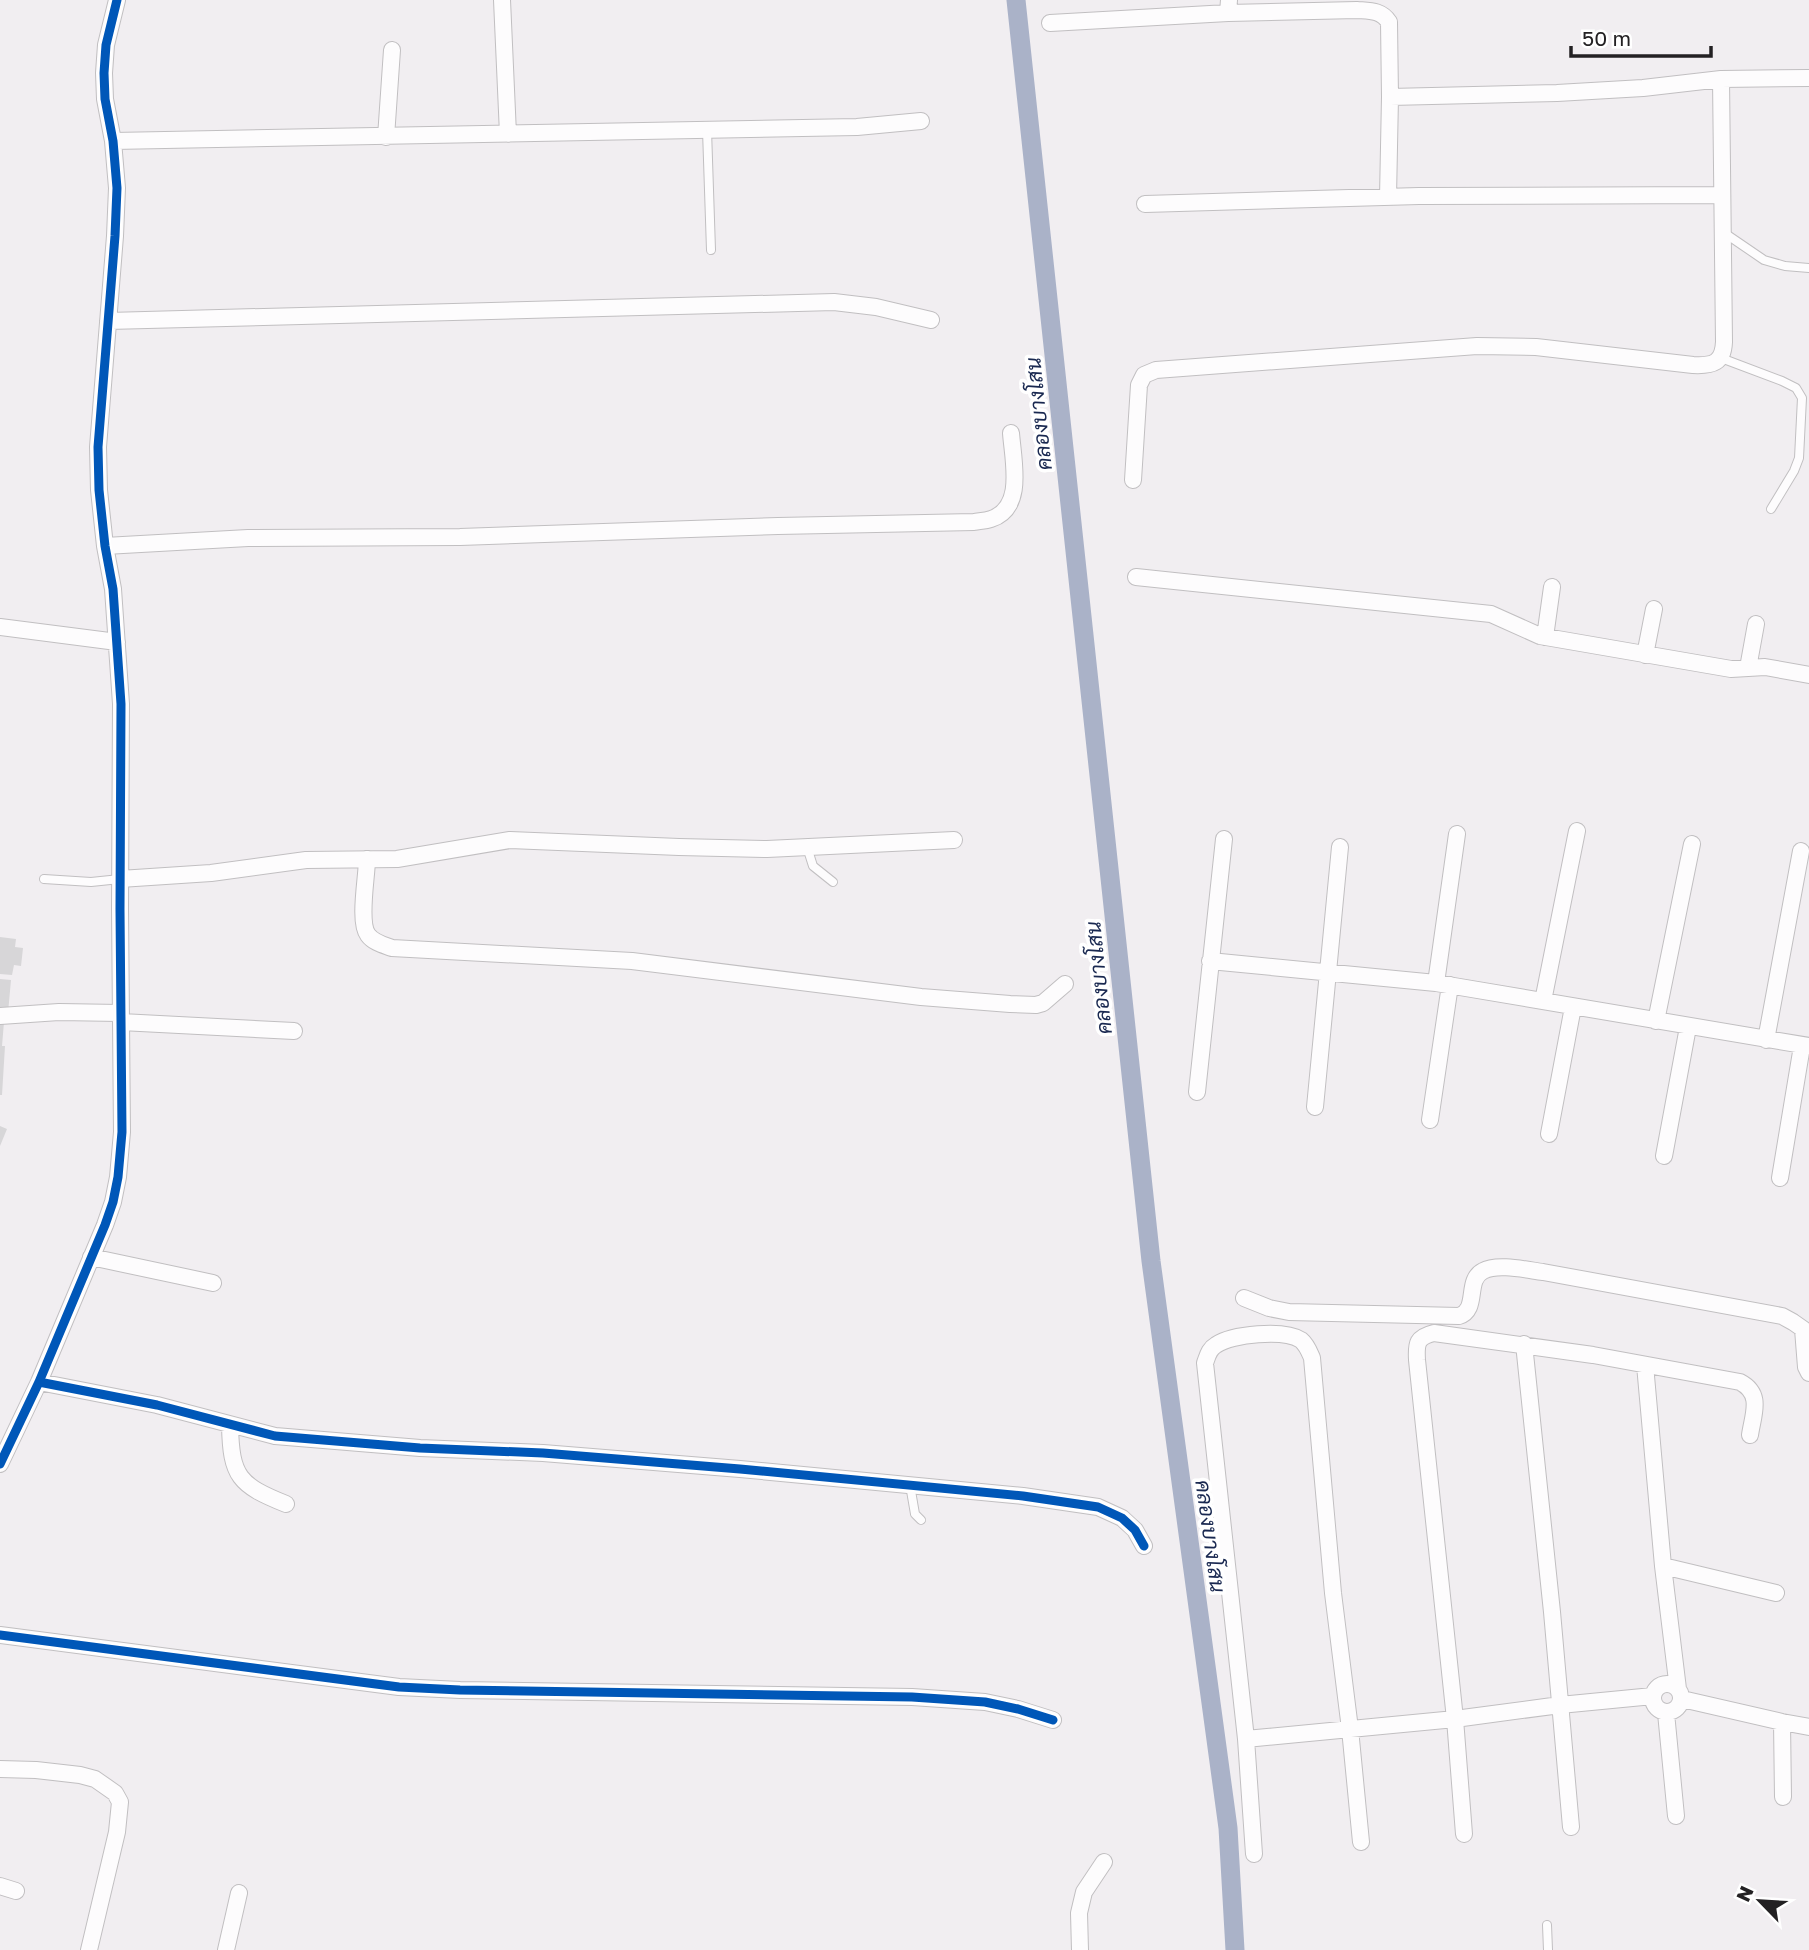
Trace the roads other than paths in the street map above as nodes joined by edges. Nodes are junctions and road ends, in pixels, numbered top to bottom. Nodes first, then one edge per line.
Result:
1 (117, 0) edge
2 (502, 0) edge
3 (1228, 6) edge
4 (1050, 23) dead end
5 (392, 50) dead end
6 (1809, 78) edge
7 (1721, 79) junction
8 (1390, 97) junction
9 (920, 121) dead end
10 (707, 130) junction
11 (508, 134) junction
12 (386, 137) junction
13 (113, 141) junction
14 (1722, 195) junction
15 (1388, 197) junction
16 (1145, 204) dead end
17 (1722, 232) junction
18 (711, 250) dead end
19 (1809, 268) edge
20 (931, 320) dead end
21 (108, 321) junction
22 (1721, 358) junction
23 (1805, 398) edge
24 (1011, 433) dead end
25 (1133, 480) dead end
26 (1771, 509) dead end
27 (105, 546) junction
28 (1136, 577) dead end
29 (1552, 587) dead end
30 (1654, 610) dead end
31 (1756, 624) dead end
32 (0, 627) edge
33 (1545, 637) junction
34 (117, 642) junction
35 (1645, 655) junction
36 (1748, 668) junction
37 (1809, 675) edge
38 (1577, 831) dead end
39 (1457, 834) dead end
40 (1224, 839) dead end
41 (954, 840) dead end
42 (1692, 844) dead end
43 (807, 847) junction
44 (1340, 847) dead end
45 (1801, 851) dead end
46 (367, 859) junction
47 (44, 879) dead end
48 (120, 880) junction
49 (833, 881) dead end
50 (1210, 961) junction
51 (1328, 973) junction
52 (1065, 984) dead end
53 (1443, 984) junction
54 (1543, 1001) junction
55 (1573, 1006) junction
56 (0, 1016) edge
57 (121, 1017) junction
58 (1656, 1021) junction
59 (1688, 1027) junction
60 (294, 1031) dead end
61 (1766, 1040) junction
62 (1805, 1046) edge
63 (1197, 1092) dead end
64 (1315, 1107) dead end
65 (1430, 1120) dead end
66 (1549, 1134) dead end
67 (1664, 1156) dead end
68 (1780, 1178) dead end
69 (91, 1257) junction
70 (214, 1283) dead end
71 (1244, 1298) dead end
72 (1524, 1344) junction
73 (1645, 1365) junction
74 (1809, 1373) edge
75 (39, 1382) junction
76 (230, 1425) junction
77 (7, 1428) edge
78 (1749, 1435) dead end
79 (0, 1464) edge
80 (910, 1485) junction
81 (286, 1504) dead end
82 (921, 1520) dead end
83 (1144, 1546) dead end
84 (1663, 1566) junction
85 (1776, 1593) dead end
86 (0, 1635) edge
87 (1680, 1694) junction
88 (1653, 1696) junction
89 (1560, 1705) junction
90 (1666, 1713) junction
91 (1455, 1719) junction
92 (1053, 1720) dead end
93 (1782, 1722) junction
94 (1809, 1727) edge
95 (1350, 1729) junction
96 (1246, 1739) junction
97 (0, 1769) edge
98 (1783, 1797) dead end
99 (1676, 1816) dead end
100 (1571, 1827) dead end
101 (1464, 1834) dead end
102 (1361, 1842) dead end
103 (1254, 1854) dead end
104 (1104, 1861) dead end
105 (239, 1893) dead end
106 (1547, 1925) dead end
107 (89, 1950) edge
108 (226, 1950) edge
109 (1080, 1950) edge
110 (1548, 1950) edge

1 - 13 street
2 - 11 street
3 - 4 street
3 - 8 street
5 - 12 street
6 - 7 street
7 - 8 street
7 - 14 street
8 - 15 street
9 - 10 street
10 - 11 street
10 - 18 lane
11 - 12 street
12 - 13 street
13 - 21 street
14 - 15 street
14 - 17 street
15 - 16 street
17 - 19 lane
17 - 22 street
20 - 21 street
21 - 27 street
22 - 23 lane
22 - 25 street
23 - 26 lane
24 - 27 street
27 - 34 street
28 - 33 street
29 - 33 street
30 - 35 street
31 - 36 street
32 - 34 street
33 - 35 street
34 - 48 street
35 - 36 street
36 - 37 street
38 - 54 street
39 - 53 street
40 - 50 street
41 - 43 street
42 - 58 street
43 - 46 street
43 - 49 lane
44 - 51 street
45 - 61 street
46 - 48 street
46 - 52 street
47 - 48 lane
48 - 57 street
50 - 51 street
50 - 63 street
51 - 53 street
51 - 64 street
53 - 54 street
53 - 65 street
54 - 55 street
55 - 58 street
55 - 66 street
56 - 57 street
57 - 60 street
57 - 69 street
58 - 59 street
59 - 61 street
59 - 67 street
61 - 62 street
62 - 68 street
69 - 70 street
69 - 75 street
71 - 74 street
72 - 73 street
72 - 89 street
72 - 91 street
73 - 78 street
73 - 84 street
75 - 76 street
75 - 77 street
76 - 80 street
76 - 81 street
77 - 79 street
80 - 82 lane
80 - 83 street
84 - 85 street
84 - 87 street
86 - 92 street
87 - 88 street
87 - 90 street
87 - 93 street
88 - 89 street
88 - 90 street
89 - 91 street
89 - 100 street
90 - 99 street
91 - 95 street
91 - 101 street
93 - 94 street
93 - 98 street
95 - 96 street
95 - 96 street
95 - 102 street
96 - 103 street
97 - 107 street
104 - 109 street
105 - 108 street
106 - 110 lane

